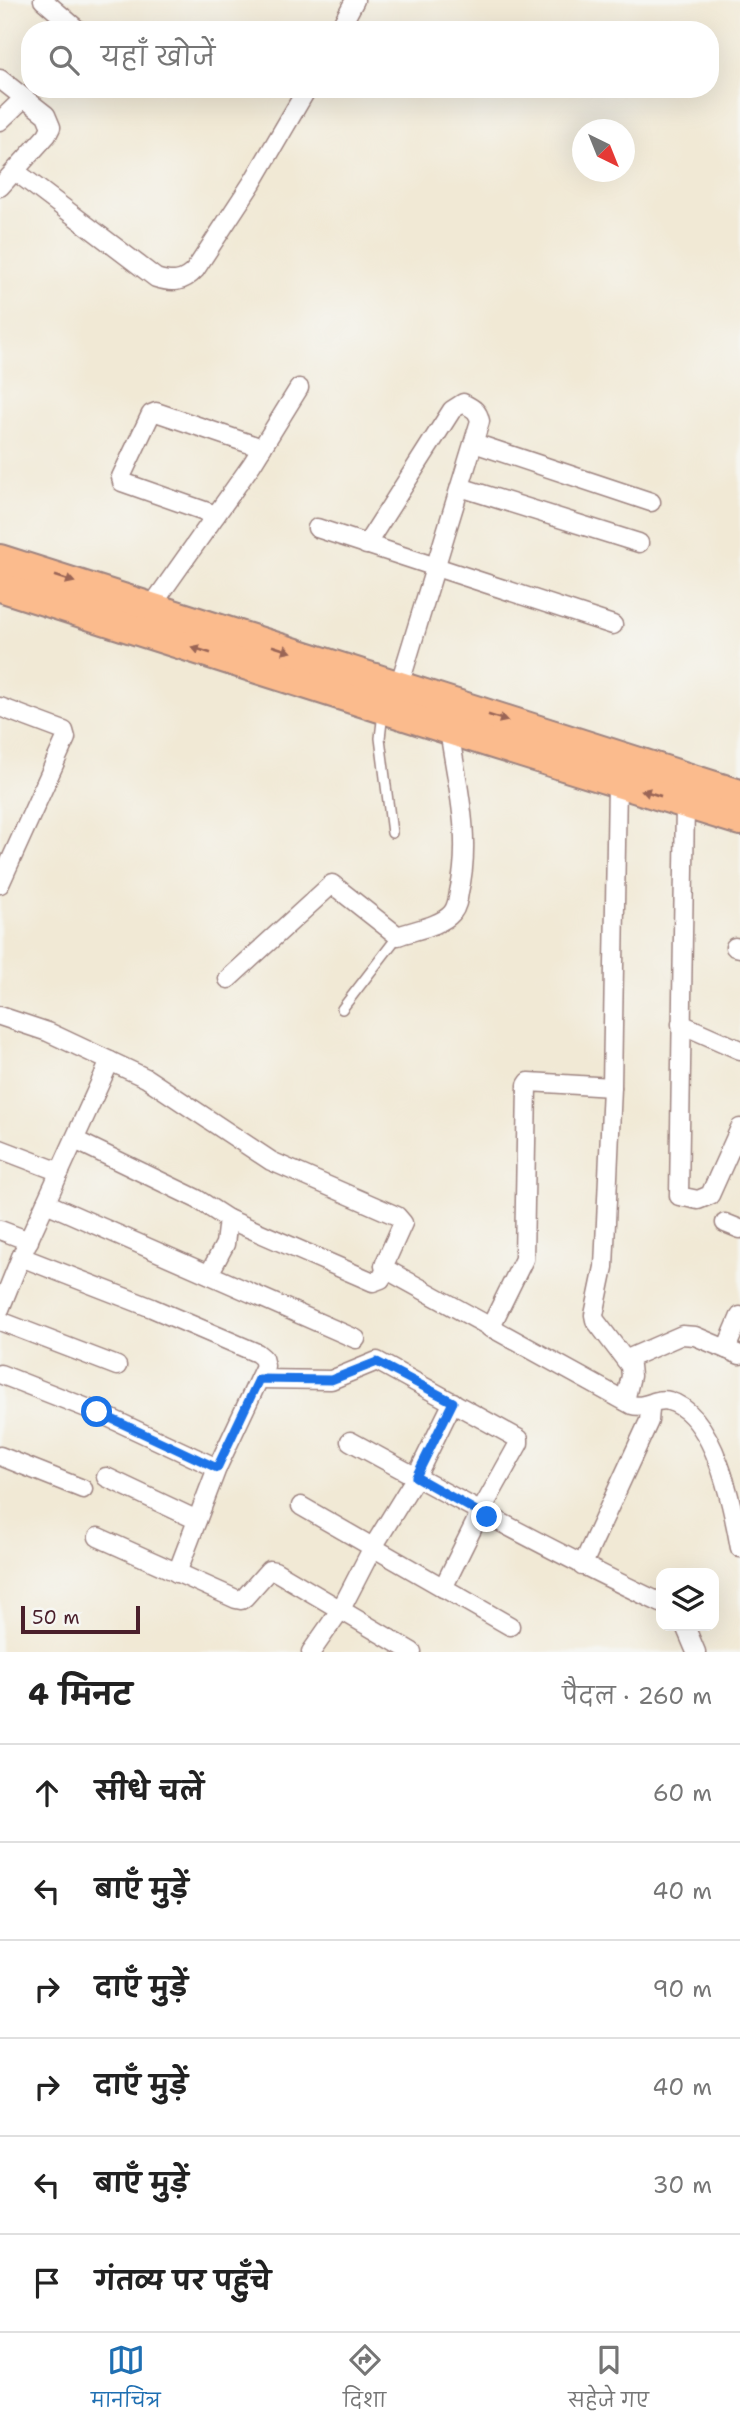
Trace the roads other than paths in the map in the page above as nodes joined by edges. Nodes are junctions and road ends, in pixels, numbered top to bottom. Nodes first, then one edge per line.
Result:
1 (43, 0) edge
2 (355, 0) edge
3 (68, 21) edge
4 (344, 21) edge
5 (0, 79) edge
6 (21, 96) edge
7 (24, 98) joint
8 (302, 98) edge
9 (0, 121) edge
10 (15, 171) junction
11 (0, 187) edge
12 (299, 388) dead end
13 (474, 443) junction
14 (262, 448) junction
15 (460, 487) junction
16 (651, 502) dead end
17 (216, 515) junction
18 (317, 528) dead end
19 (639, 543) dead end
20 (366, 545) junction
21 (0, 559) edge
22 (435, 568) junction
23 (0, 587) edge
24 (151, 607) junction
25 (613, 625) dead end
26 (399, 686) junction
27 (0, 708) edge
28 (383, 709) junction
29 (449, 730) junction
30 (617, 783) junction
31 (740, 794) edge
32 (685, 804) junction
33 (740, 821) edge
34 (391, 833) dead end
35 (0, 884) edge
36 (398, 936) junction
37 (228, 979) dead end
38 (342, 1009) dead end
39 (0, 1016) edge
40 (681, 1024) junction
41 (740, 1050) edge
42 (110, 1061) junction
43 (612, 1087) junction
44 (740, 1128) edge
45 (75, 1140) junction
46 (0, 1149) edge
47 (60, 1172) junction
48 (46, 1203) junction
49 (228, 1219) junction
50 (0, 1230) edge
51 (25, 1249) junction
52 (386, 1269) junction
53 (209, 1274) junction
54 (0, 1309) edge
55 (740, 1315) edge
56 (0, 1321) edge
57 (490, 1328) junction
58 (356, 1339) dead end
59 (733, 1352) edge
60 (626, 1359) junction
61 (117, 1366) dead end
62 (0, 1374) edge
63 (259, 1379) junction
64 (625, 1401) junction
65 (453, 1402) junction
66 (646, 1405) junction
67 (350, 1441) dead end
68 (0, 1456) edge
69 (217, 1468) junction
70 (106, 1477) dead end
71 (416, 1477) junction
72 (83, 1489) dead end
73 (301, 1506) dead end
74 (480, 1513) junction
75 (197, 1520) junction
76 (98, 1537) dead end
77 (373, 1547) junction
78 (740, 1548) edge
79 (582, 1566) junction
80 (177, 1573) junction
81 (443, 1588) junction
82 (656, 1601) edge
83 (341, 1609) junction
84 (510, 1626) dead end
85 (687, 1631) edge
86 (311, 1652) edge
87 (412, 1652) edge
88 (696, 1652) edge

1 - 3 street
2 - 4 street
5 - 6 street
7 - 9 street
7 - 10 street
8 - 10 street
10 - 11 street
12 - 14 street
13 - 15 street
13 - 16 street
13 - 20 street
14 - 17 street
14 - 17 street
15 - 19 street
15 - 22 street
17 - 24 street
18 - 20 street
20 - 22 street
21 -> 24 main road
22 - 25 street
22 - 26 street
28 -> 23 main road
24 -> 26 main road
26 -> 31 main road
27 - 35 street
28 - 29 main road
28 - 34 lane
29 - 30 main road
29 - 36 street
32 -> 30 main road
30 - 43 street
32 - 33 main road
32 - 40 street
36 - 37 street
36 - 38 lane
39 - 42 street
40 - 41 street
40 - 44 street
42 - 45 street
42 - 52 street
43 - 57 street
43 - 60 street
45 - 47 street
45 - 49 street
46 - 47 street
47 - 48 street
48 - 51 street
48 - 53 street
49 - 52 street
49 - 53 street
50 - 51 street
51 - 54 street
51 - 63 street
52 - 57 street
53 - 58 street
55 - 59 street
56 - 61 street
57 - 64 street
59 - 60 street
60 - 64 street
62 - 69 street
63 - 65 street
63 - 69 street
64 - 66 street
65 - 71 street
65 - 74 street
66 - 78 street
66 - 79 street
67 - 71 street
68 - 72 street
69 - 75 street
70 - 75 street
71 - 74 street
71 - 77 street
73 - 77 street
74 - 79 street
74 - 81 street
75 - 80 street
76 - 80 street
77 - 81 street
77 - 83 street
79 - 82 street
80 - 83 street
81 - 84 street
83 - 86 street
83 - 87 street
85 - 88 street

